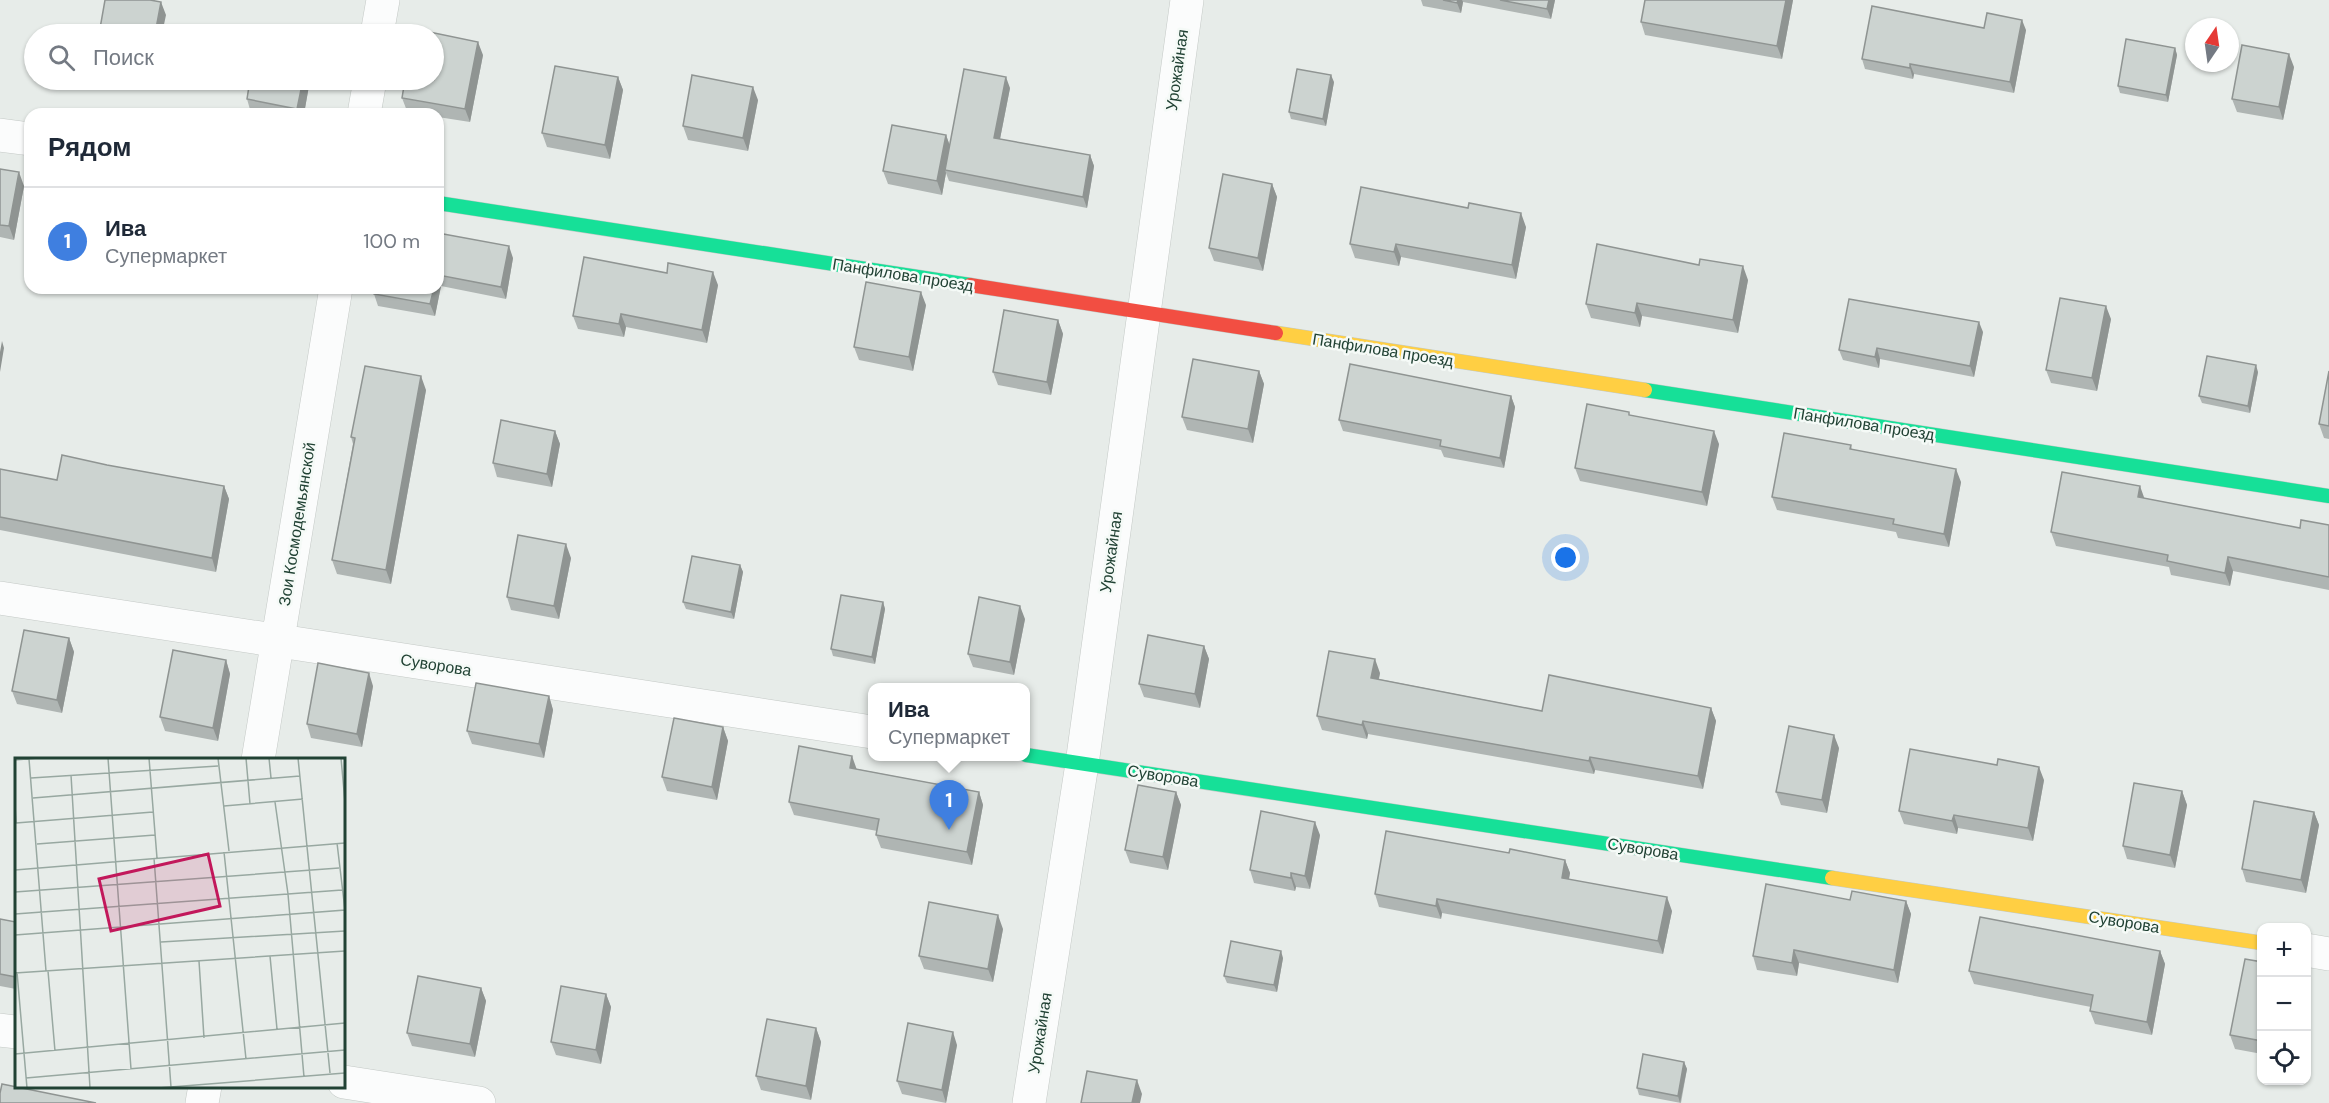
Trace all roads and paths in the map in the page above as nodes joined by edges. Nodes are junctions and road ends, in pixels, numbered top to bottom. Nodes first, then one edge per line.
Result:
1 (383, 0) edge
2 (1187, 0) edge
3 (379, 24) edge
4 (368, 90) edge
5 (365, 108) edge
6 (0, 135) edge
7 (24, 139) edge
8 (444, 204) edge
9 (335, 294) edge
10 (1144, 312) junction
11 (2329, 496) edge
12 (0, 598) edge
13 (278, 641) junction
14 (868, 731) edge
15 (1030, 756) edge
16 (258, 758) edge
17 (1082, 764) junction
18 (2257, 943) edge
19 (2311, 951) edge
20 (2329, 954) edge
21 (0, 1030) edge
22 (15, 1032) edge
23 (345, 1082) edge
24 (204, 1088) edge
25 (202, 1103) edge
26 (479, 1103) edge
27 (1029, 1103) edge

1 - 3 street
2 - 10 street, Урожайная
4 - 5 street
6 - 7 street
8 - 10 street, Панфилова проезд
9 - 13 street, Зои Космодемьянской
10 - 11 street, Панфилова проезд
10 - 17 street, Урожайная
12 - 13 street, Суворова
13 - 14 street, Суворова
13 - 16 street, Зои Космодемьянской
15 - 17 street, Суворова
17 - 18 street, Суворова
17 - 27 street, Урожайная
19 - 20 street
21 - 22 street
23 - 26 street
24 - 25 street

